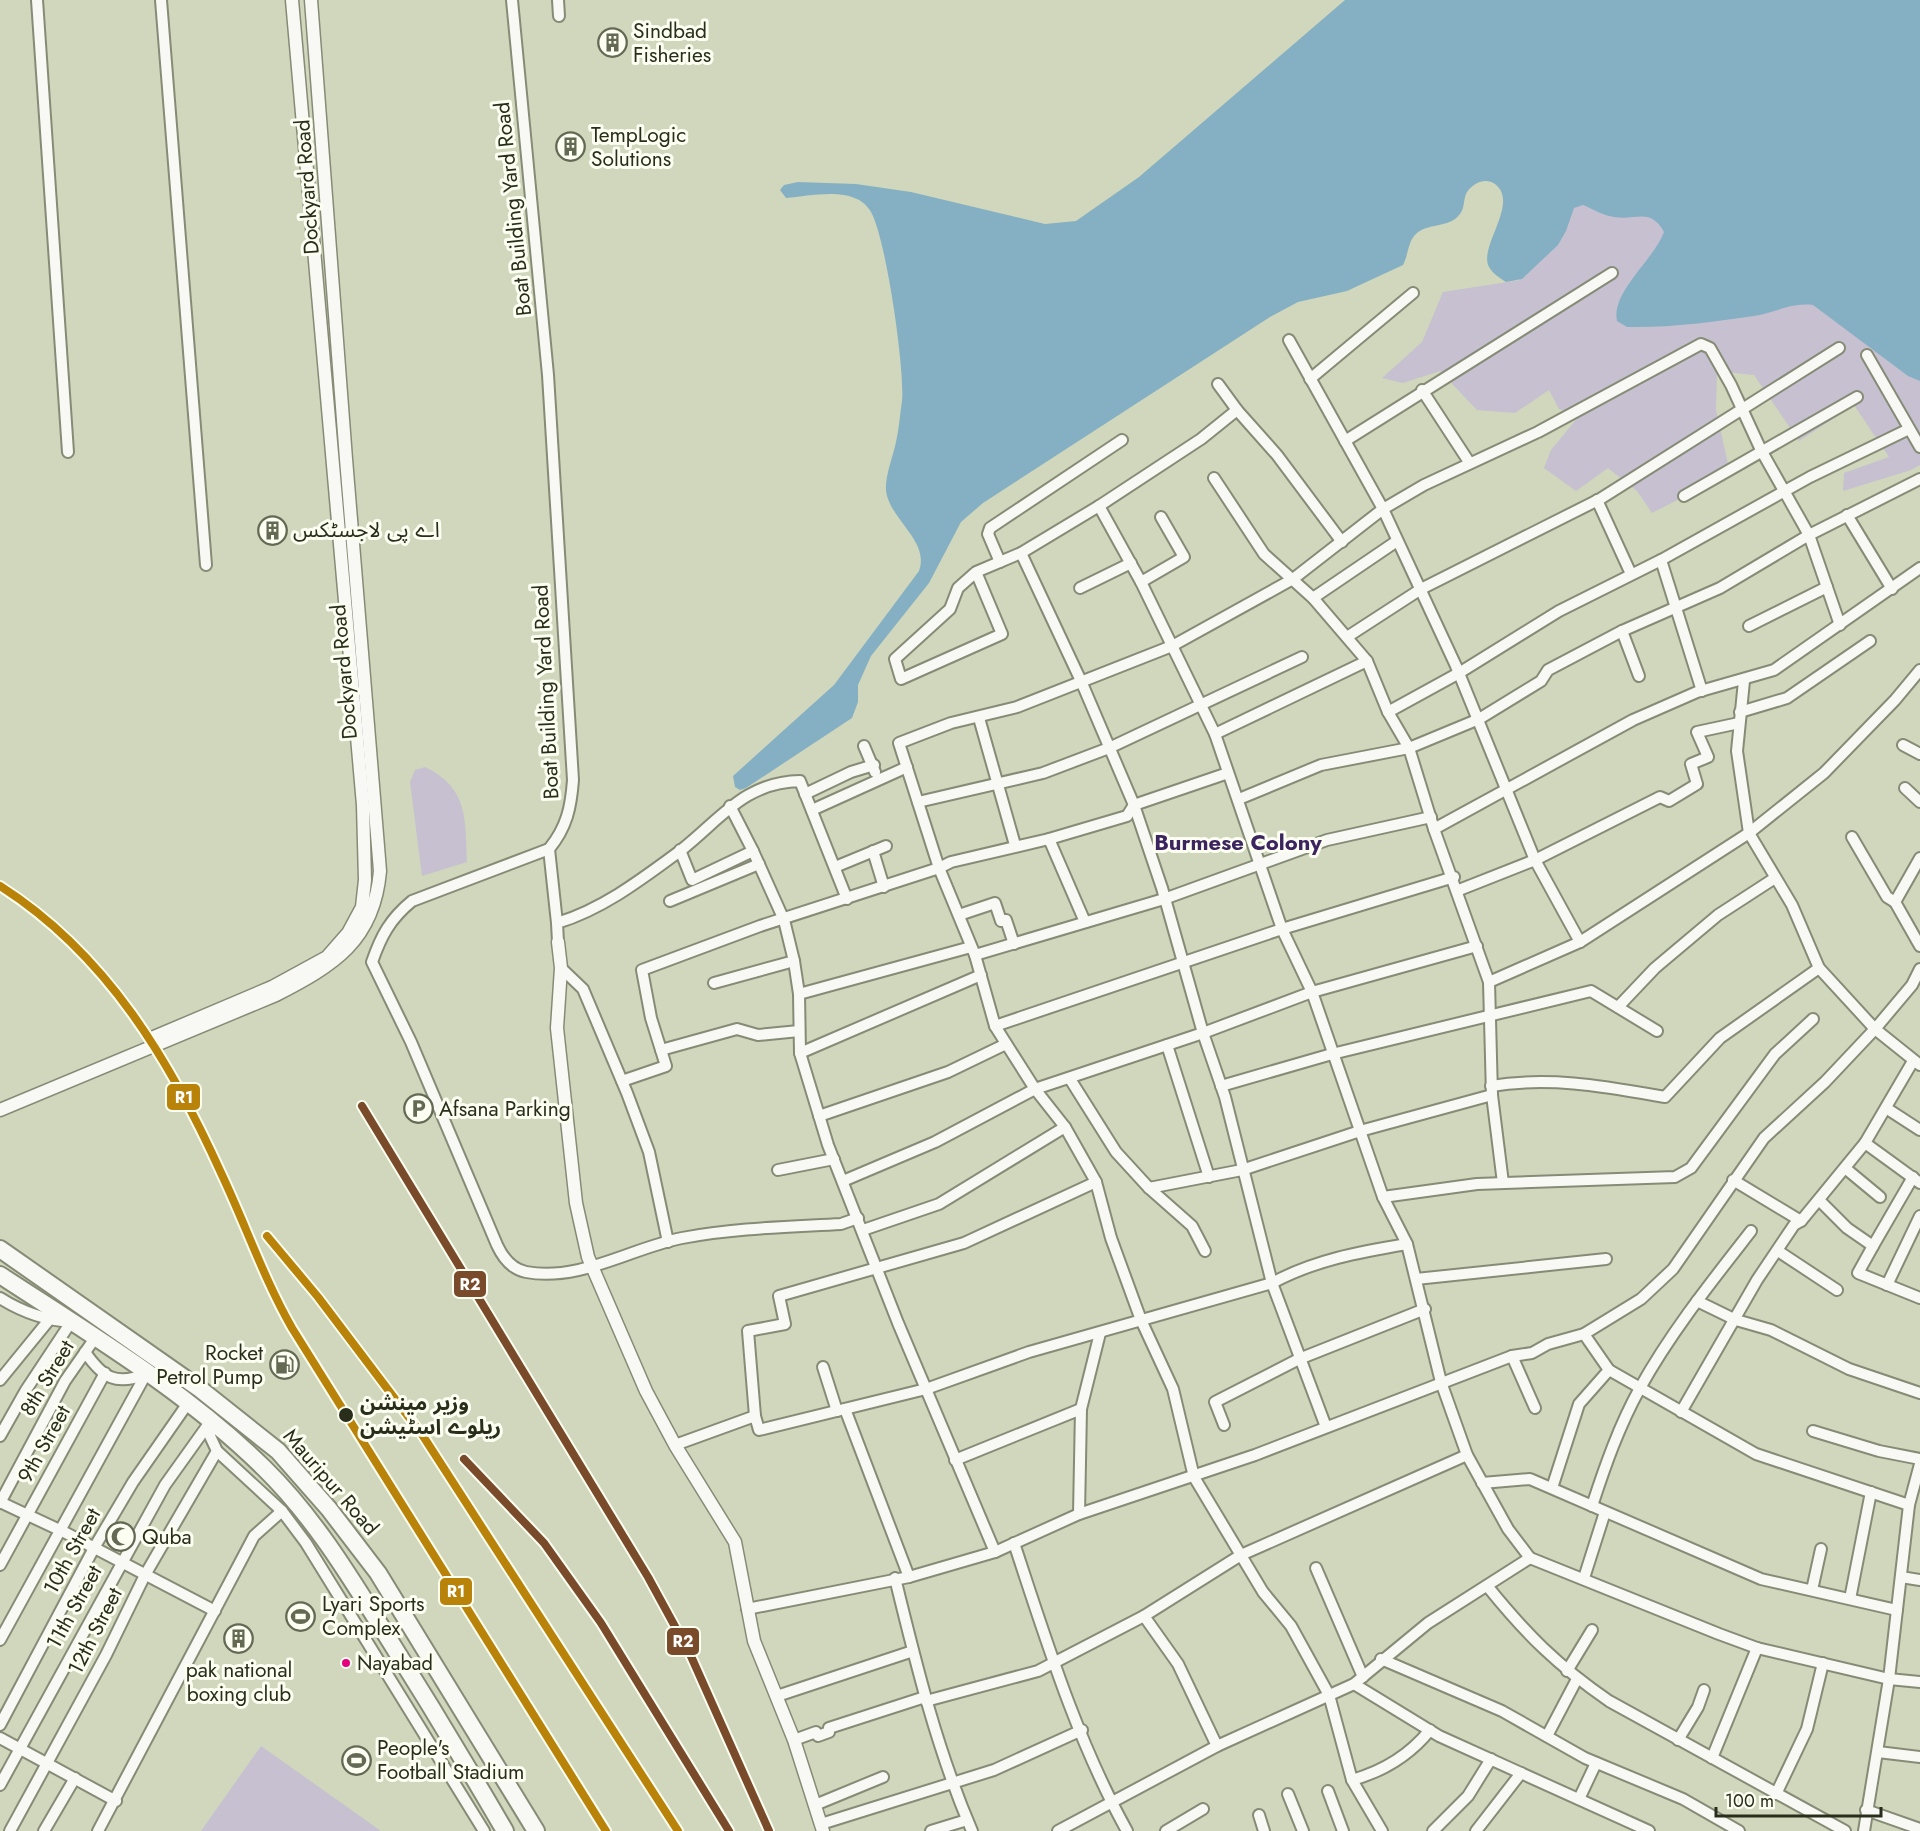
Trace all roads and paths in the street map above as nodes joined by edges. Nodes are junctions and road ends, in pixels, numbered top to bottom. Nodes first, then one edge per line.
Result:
1 (37, 0) edge
2 (161, 0) edge
3 (292, 0) edge
4 (312, 0) edge
5 (512, 0) edge
6 (558, 0) edge
7 (560, 16) dead end
8 (1612, 273) dead end
9 (1413, 292) dead end
10 (1289, 340) dead end
11 (1839, 348) dead end
12 (1867, 355) dead end
13 (1310, 379) junction
14 (1218, 384) dead end
15 (1422, 390) junction
16 (1857, 397) dead end
17 (1237, 410) junction
18 (1743, 410) junction
19 (1909, 429) junction
20 (1122, 440) dead end
21 (1345, 441) junction
22 (1919, 444) edge
23 (1761, 450) junction
24 (68, 452) dead end
25 (339, 459) junction
26 (1469, 462) junction
27 (1214, 478) dead end
28 (1920, 479) edge
29 (1786, 491) junction
30 (1684, 496) dead end
31 (1596, 500) junction
32 (1099, 506) junction
33 (1383, 509) junction
34 (1847, 515) junction
35 (1161, 517) dead end
36 (1809, 535) junction
37 (1397, 541) junction
38 (1342, 542) junction
39 (1021, 553) junction
40 (1661, 560) junction
41 (1000, 562) junction
42 (1131, 563) junction
43 (206, 565) dead end
44 (1920, 568) edge
45 (976, 572) junction
46 (1631, 574) junction
47 (1293, 579) junction
48 (1141, 582) junction
49 (1827, 587) junction
50 (1080, 588) dead end
51 (1421, 589) junction
52 (1892, 589) junction
53 (1313, 598) junction
54 (1676, 608) junction
55 (1840, 625) junction
56 (1749, 626) dead end
57 (1622, 631) junction
58 (1347, 637) junction
59 (1870, 641) dead end
60 (1172, 646) junction
61 (1302, 657) dead end
62 (1367, 661) junction
63 (1920, 670) edge
64 (1459, 673) junction
65 (1639, 676) dead end
66 (1082, 681) junction
67 (1744, 681) junction
68 (1702, 691) junction
69 (1203, 706) junction
70 (1388, 712) junction
71 (1739, 717) junction
72 (979, 718) junction
73 (1479, 719) junction
74 (1215, 734) junction
75 (1903, 745) dead end
76 (864, 746) dead end
77 (1109, 748) junction
78 (1409, 748) junction
79 (1920, 754) edge
80 (873, 765) junction
81 (907, 767) junction
82 (1228, 773) junction
83 (878, 781) junction
84 (997, 784) junction
85 (1905, 788) dead end
86 (1505, 790) junction
87 (805, 794) junction
88 (1239, 799) junction
89 (918, 802) junction
90 (1920, 802) edge
91 (730, 806) junction
92 (1134, 806) junction
93 (812, 810) junction
94 (1431, 817) junction
95 (1434, 828) junction
96 (1749, 833) junction
97 (1852, 837) dead end
98 (1048, 839) junction
99 (1015, 845) junction
100 (886, 846) dead end
101 (549, 849) junction
102 (680, 850) junction
103 (753, 850) junction
104 (873, 851) junction
105 (1920, 858) edge
106 (1535, 860) junction
107 (759, 864) junction
108 (1260, 865) junction
109 (835, 867) junction
110 (939, 868) junction
111 (1454, 877) junction
112 (1775, 878) junction
113 (884, 887) junction
114 (1459, 890) junction
115 (847, 899) junction
116 (1164, 899) junction
117 (670, 902) dead end
118 (1895, 902) junction
119 (959, 915) junction
120 (784, 920) junction
121 (1085, 922) junction
122 (557, 923) junction
123 (1282, 929) junction
124 (558, 942) joint
125 (1580, 942) junction
126 (1014, 944) junction
127 (1477, 946) junction
128 (1920, 946) edge
129 (973, 951) junction
130 (794, 962) junction
131 (1181, 963) junction
132 (561, 968) junction
133 (1819, 968) junction
134 (1920, 969) edge
135 (981, 975) junction
136 (1490, 982) junction
137 (714, 983) dead end
138 (1916, 989) edge
139 (1312, 992) junction
140 (799, 994) junction
141 (1618, 1007) junction
142 (1488, 1018) junction
143 (1813, 1019) dead end
144 (995, 1026) junction
145 (1875, 1029) junction
146 (799, 1031) junction
147 (1657, 1031) dead end
148 (1203, 1034) junction
149 (1006, 1044) junction
150 (1167, 1046) junction
151 (661, 1050) junction
152 (800, 1053) junction
153 (1332, 1054) junction
154 (1916, 1063) edge
155 (1070, 1079) junction
156 (622, 1081) junction
157 (1221, 1086) junction
158 (1035, 1089) junction
159 (1492, 1090) junction
160 (0, 1101) edge
161 (1886, 1108) junction
162 (0, 1110) edge
163 (819, 1116) junction
164 (1065, 1127) junction
165 (1920, 1130) edge
166 (1360, 1131) junction
167 (1865, 1143) junction
168 (834, 1159) junction
169 (1845, 1168) junction
170 (778, 1170) dead end
171 (1242, 1170) junction
172 (1209, 1177) junction
173 (1733, 1180) junction
174 (1916, 1180) edge
175 (843, 1181) junction
176 (1096, 1182) junction
177 (1503, 1183) junction
178 (1149, 1188) junction
179 (1383, 1197) junction
180 (1880, 1197) dead end
181 (1819, 1200) junction
182 (1920, 1216) edge
183 (858, 1218) junction
184 (1801, 1221) junction
185 (862, 1230) junction
186 (1751, 1231) dead end
187 (668, 1242) junction
188 (1407, 1244) junction
189 (1873, 1246) junction
190 (0, 1249) edge
191 (1205, 1251) dead end
192 (1778, 1251) junction
193 (1606, 1259) dead end
194 (592, 1266) junction
195 (878, 1268) junction
196 (0, 1275) edge
197 (1416, 1279) junction
198 (1272, 1284) junction
199 (1887, 1285) junction
200 (1838, 1290) dead end
201 (0, 1298) edge
202 (1920, 1298) edge
203 (1697, 1301) junction
204 (1425, 1309) junction
205 (49, 1320) junction
206 (1141, 1320) junction
207 (1736, 1320) junction
208 (71, 1322) junction
209 (1100, 1333) junction
210 (1584, 1334) junction
211 (95, 1338) junction
212 (85, 1352) junction
213 (1512, 1356) junction
214 (1299, 1359) junction
215 (823, 1367) dead end
216 (1609, 1370) junction
217 (105, 1373) junction
218 (146, 1374) junction
219 (0, 1380) edge
220 (1441, 1382) junction
221 (1640, 1388) junction
222 (926, 1389) junction
223 (1920, 1393) edge
224 (188, 1403) junction
225 (1535, 1408) dead end
226 (1081, 1409) junction
227 (841, 1410) junction
228 (1681, 1412) junction
229 (755, 1416) junction
230 (210, 1422) junction
231 (1224, 1425) dead end
232 (1326, 1427) junction
233 (1813, 1431) dead end
234 (0, 1436) edge
235 (675, 1445) junction
236 (217, 1451) junction
237 (1467, 1455) junction
238 (955, 1460) junction
239 (1920, 1461) edge
240 (1194, 1477) junction
241 (1482, 1483) junction
242 (1552, 1488) junction
243 (1871, 1492) junction
244 (0, 1502) edge
245 (1592, 1506) junction
246 (282, 1511) junction
247 (1605, 1512) junction
248 (1913, 1512) edge
249 (1079, 1514) junction
250 (27, 1515) junction
251 (60, 1530) junction
252 (1014, 1543) junction
253 (94, 1548) junction
254 (1821, 1549) dead end
255 (995, 1552) junction
256 (1241, 1555) junction
257 (1530, 1558) junction
258 (121, 1562) junction
259 (0, 1565) edge
260 (1316, 1568) dead end
261 (145, 1575) junction
262 (909, 1576) junction
263 (1901, 1577) junction
264 (895, 1578) junction
265 (1584, 1578) junction
266 (1920, 1580) edge
267 (1488, 1587) junction
268 (1812, 1590) junction
269 (1850, 1599) junction
270 (747, 1609) junction
271 (1897, 1610) junction
272 (215, 1611) junction
273 (1144, 1616) junction
274 (1592, 1630) dead end
275 (0, 1640) edge
276 (1757, 1647) junction
277 (913, 1651) junction
278 (1381, 1659) junction
279 (1053, 1660) junction
280 (1823, 1663) junction
281 (1567, 1671) junction
282 (1363, 1677) junction
283 (1577, 1679) junction
284 (1889, 1679) junction
285 (1920, 1682) edge
286 (1353, 1684) junction
287 (1704, 1690) dead end
288 (1329, 1695) junction
289 (777, 1696) junction
290 (925, 1699) junction
291 (0, 1725) edge
292 (1082, 1730) junction
293 (1430, 1730) junction
294 (1547, 1736) junction
295 (0, 1738) edge
296 (794, 1740) junction
297 (1678, 1740) junction
298 (1217, 1746) junction
299 (20, 1748) junction
300 (1878, 1752) junction
301 (1920, 1757) edge
302 (1712, 1758) junction
303 (1491, 1759) junction
304 (1596, 1762) junction
305 (46, 1763) junction
306 (1521, 1773) junction
307 (883, 1777) dead end
308 (75, 1778) junction
309 (1352, 1780) junction
310 (951, 1782) junction
311 (0, 1785) edge
312 (1328, 1791) dead end
313 (1288, 1794) dead end
314 (1776, 1794) junction
315 (1579, 1798) junction
316 (116, 1801) junction
317 (1111, 1802) junction
318 (815, 1805) junction
319 (1203, 1809) dead end
320 (1866, 1810) junction
321 (1259, 1815) dead end
322 (967, 1820) junction
323 (822, 1827) edge
324 (1920, 1829) edge
325 (1645, 1830) edge
326 (10, 1831) edge
327 (44, 1831) edge
328 (98, 1831) edge
329 (484, 1831) edge
330 (505, 1831) edge
331 (536, 1831) edge
332 (931, 1831) edge
333 (972, 1831) edge
334 (1058, 1831) edge
335 (1127, 1831) edge
336 (1166, 1831) edge
337 (1264, 1831) edge
338 (1303, 1831) edge
339 (1342, 1831) edge
340 (1382, 1831) edge
341 (1433, 1831) edge
342 (1476, 1831) edge
343 (1739, 1831) edge
344 (1845, 1831) edge
345 (1864, 1831) edge

1 - 24 street
2 - 43 street
3 - 25 street, Dockyard Road
4 - 25 street, Dockyard Road
5 - 101 street, Boat Building Yard Road
6 - 7 street
8 - 15 street
9 - 13 street
10 - 13 street
11 - 18 street
12 - 19 street
13 - 21 street
14 - 17 street
15 - 21 street
15 - 26 street
16 - 23 street
17 - 32 street
17 - 38 street
18 - 23 street
18 - 26 street
18 - 31 street
19 - 22 street
19 - 29 street
20 - 41 street
21 - 33 street
23 - 29 street
23 - 30 street
25 - 160 street, Dockyard Road
25 - 162 street, Dockyard Road
26 - 33 street
27 - 47 street
28 - 34 street
29 - 36 street
29 - 40 street
31 - 46 street
31 - 51 street
32 - 39 street
32 - 42 street
33 - 37 street
33 - 38 street
34 - 36 street
34 - 52 street
35 - 48 street
36 - 49 street
36 - 54 street
37 - 51 street
37 - 53 street
38 - 47 street
39 - 41 street
39 - 66 street
40 - 46 street
40 - 54 street
41 - 45 street
42 - 48 street
42 - 50 street
44 - 52 street
45 - 45 street
46 - 64 street
47 - 53 street
47 - 60 street
48 - 60 street
49 - 55 street
49 - 56 street
51 - 58 street
51 - 64 street
52 - 55 street
53 - 58 street
54 - 57 street
54 - 68 street
55 - 67 street
57 - 65 street
57 - 73 street
58 - 62 street
59 - 71 street
60 - 66 street
60 - 69 street
61 - 69 street
62 - 70 street
62 - 74 street
63 - 96 street
64 - 70 street
64 - 73 street
66 - 72 street
66 - 77 street
67 - 68 street
67 - 71 street
68 - 86 street
69 - 74 street
69 - 77 street
70 - 78 street
71 - 96 street
71 - 106 street
72 - 81 street
72 - 84 street
73 - 78 street
73 - 86 street
74 - 82 street
75 - 79 street
76 - 80 street
77 - 84 street
77 - 92 street
78 - 88 street
78 - 94 street
80 - 83 street
80 - 87 street
81 - 83 street
81 - 89 street
82 - 88 street
82 - 92 street
83 - 93 street
84 - 89 street
84 - 99 street
85 - 90 street
86 - 95 street
86 - 106 street
87 - 91 street
87 - 93 street
88 - 108 street
89 - 110 street
91 - 102 street
91 - 103 street
92 - 98 street
92 - 116 street
93 - 109 street
94 - 95 street
94 - 108 street
95 - 111 street
96 - 112 street
96 - 125 street
97 - 118 street
98 - 99 street
98 - 121 street
99 - 110 street
100 - 104 street
101 - 122 street
101 - 194 street
102 - 103 street
102 - 122 street
103 - 107 street
104 - 109 street
104 - 113 street
105 - 118 street
106 - 114 street
106 - 125 street
107 - 117 street
107 - 120 street
108 - 116 street
108 - 123 street
109 - 115 street
110 - 113 street
110 - 119 street
111 - 114 street
111 - 123 street
112 - 133 street
112 - 141 street
113 - 115 street
114 - 127 street
115 - 120 street
116 - 121 street
116 - 131 street
118 - 128 street
119 - 126 street
119 - 129 street
120 - 130 street
120 - 151 street
121 - 126 street
122 - 124 street
123 - 131 street
123 - 139 street
124 - 132 street
125 - 136 street
126 - 129 street
127 - 136 street
127 - 139 street
129 - 135 street
129 - 140 street
130 - 137 street
130 - 140 street
131 - 144 street
131 - 148 street
132 - 156 street
132 - 194 street
133 - 145 street
133 - 159 street
134 - 138 street
135 - 144 street
135 - 152 street
136 - 142 street
138 - 145 street
139 - 148 street
139 - 153 street
140 - 146 street
141 - 142 street
141 - 147 street
142 - 153 street
142 - 159 street
143 - 177 street
144 - 149 street
145 - 154 street
145 - 173 street
146 - 151 street
146 - 152 street
148 - 150 street
148 - 157 street
149 - 158 street
149 - 163 street
150 - 155 street
150 - 172 street
151 - 156 street
152 - 163 street
153 - 157 street
153 - 166 street
154 - 161 street
155 - 158 street
155 - 178 street
156 - 187 street
157 - 171 street
158 - 164 street
158 - 175 street
159 - 166 street
159 - 177 street
161 - 165 street
161 - 167 street
163 - 168 street
164 - 176 street
164 - 185 street
166 - 171 street
166 - 179 street
167 - 169 street
167 - 174 street
168 - 170 street
168 - 175 street
169 - 180 street
169 - 181 street
171 - 172 street
171 - 198 street
172 - 178 street
173 - 184 street
173 - 210 street
174 - 189 street
175 - 183 street
176 - 195 street
176 - 206 street
177 - 179 street
178 - 191 street
179 - 188 street
181 - 184 street
181 - 189 street
182 - 199 street
183 - 185 street
183 - 187 street
184 - 192 street
185 - 195 street
186 - 203 street
187 - 194 street
188 - 197 street
188 - 198 street
189 - 199 street
190 - 331 highway, Mauripur Road
192 - 200 street
192 - 207 street
193 - 197 street
194 - 235 street
195 - 222 street
195 - 229 street
196 - 208 highway, Mauripur Road
197 - 204 street
198 - 206 street
198 - 214 street
199 - 202 street
201 - 205 street
203 - 207 street
203 - 221 street
204 - 214 street
204 - 220 street
205 - 208 street
205 - 219 street
206 - 209 street
206 - 240 street
207 - 223 street
207 - 228 street
208 - 211 highway, Mauripur Road
208 - 234 street
209 - 222 street
209 - 226 street
210 - 213 street
210 - 216 street
211 - 212 street, 8th Street
211 - 218 highway, Mauripur Road
212 - 217 street
212 - 244 street, 8th Street
213 - 220 street
213 - 225 street
214 - 231 street
214 - 232 street
215 - 227 street
216 - 221 street
216 - 242 street
217 - 218 street
217 - 250 street, 9th Street
218 - 224 highway, Mauripur Road
218 - 251 street
220 - 232 street
220 - 237 street
221 - 228 street
221 - 245 street
222 - 227 street
222 - 238 street
224 - 230 highway, Mauripur Road
224 - 253 street, 10th Street
226 - 238 street
226 - 249 street
227 - 229 street
227 - 262 street
228 - 243 street
229 - 235 street
230 - 236 street
230 - 258 street, 11th Street
230 - 330 highway, Mauripur Road
232 - 240 street
233 - 239 street
235 - 270 street
236 - 246 street
236 - 261 street, 12th Street
237 - 241 street
237 - 256 street
238 - 255 street
239 - 248 street
240 - 249 street
240 - 256 street
241 - 242 street
241 - 257 street
242 - 245 street
243 - 248 street
243 - 269 street
244 - 250 street
245 - 247 street
246 - 272 street
246 - 329 street
247 - 265 street
247 - 268 street
248 - 263 street
249 - 252 street
250 - 251 street
250 - 259 street, 9th Street
251 - 253 street
251 - 275 street
252 - 255 street
252 - 279 street
253 - 258 street
253 - 291 street, 10th Street
254 - 268 street
255 - 262 street
256 - 273 street
256 - 288 street
257 - 265 street
257 - 267 street
258 - 261 street
258 - 299 street, 11th Street
260 - 282 street
261 - 272 street
261 - 305 street, 12th Street
262 - 264 street
263 - 266 street
263 - 271 street
264 - 270 street
264 - 277 street
265 - 276 street
267 - 278 street
267 - 281 street
268 - 269 street
269 - 271 street
270 - 289 street
271 - 284 street
272 - 316 street
273 - 279 street
273 - 298 street
274 - 281 street
276 - 280 street
276 - 302 street
277 - 289 street
277 - 290 street
278 - 282 street
278 - 294 street
279 - 290 street
279 - 292 street
280 - 284 street
280 - 314 street
281 - 283 street
282 - 286 street
283 - 294 street
283 - 297 street
284 - 285 street
284 - 300 street
286 - 288 street
286 - 293 street
287 - 297 street
288 - 298 street
288 - 309 street
289 - 296 street
290 - 296 street
290 - 310 street
292 - 310 street
292 - 317 street
293 - 303 street
293 - 309 street
294 - 304 street
295 - 299 street
296 - 318 street
297 - 302 street
298 - 317 street
299 - 305 street
299 - 311 street, 11th Street
300 - 301 street
300 - 320 street
302 - 314 street
303 - 306 street
303 - 341 street
304 - 315 street
304 - 343 street
305 - 308 street
305 - 326 street, 12th Street
306 - 315 street
306 - 342 street
307 - 318 street
308 - 316 street
308 - 327 street
309 - 340 street
310 - 322 street
310 - 323 street
312 - 339 street
313 - 338 street
314 - 344 street
315 - 325 street
316 - 328 street
317 - 334 street
317 - 335 street
318 - 323 street
319 - 336 street
320 - 324 street
320 - 345 street
321 - 337 street
322 - 332 street
322 - 333 street

